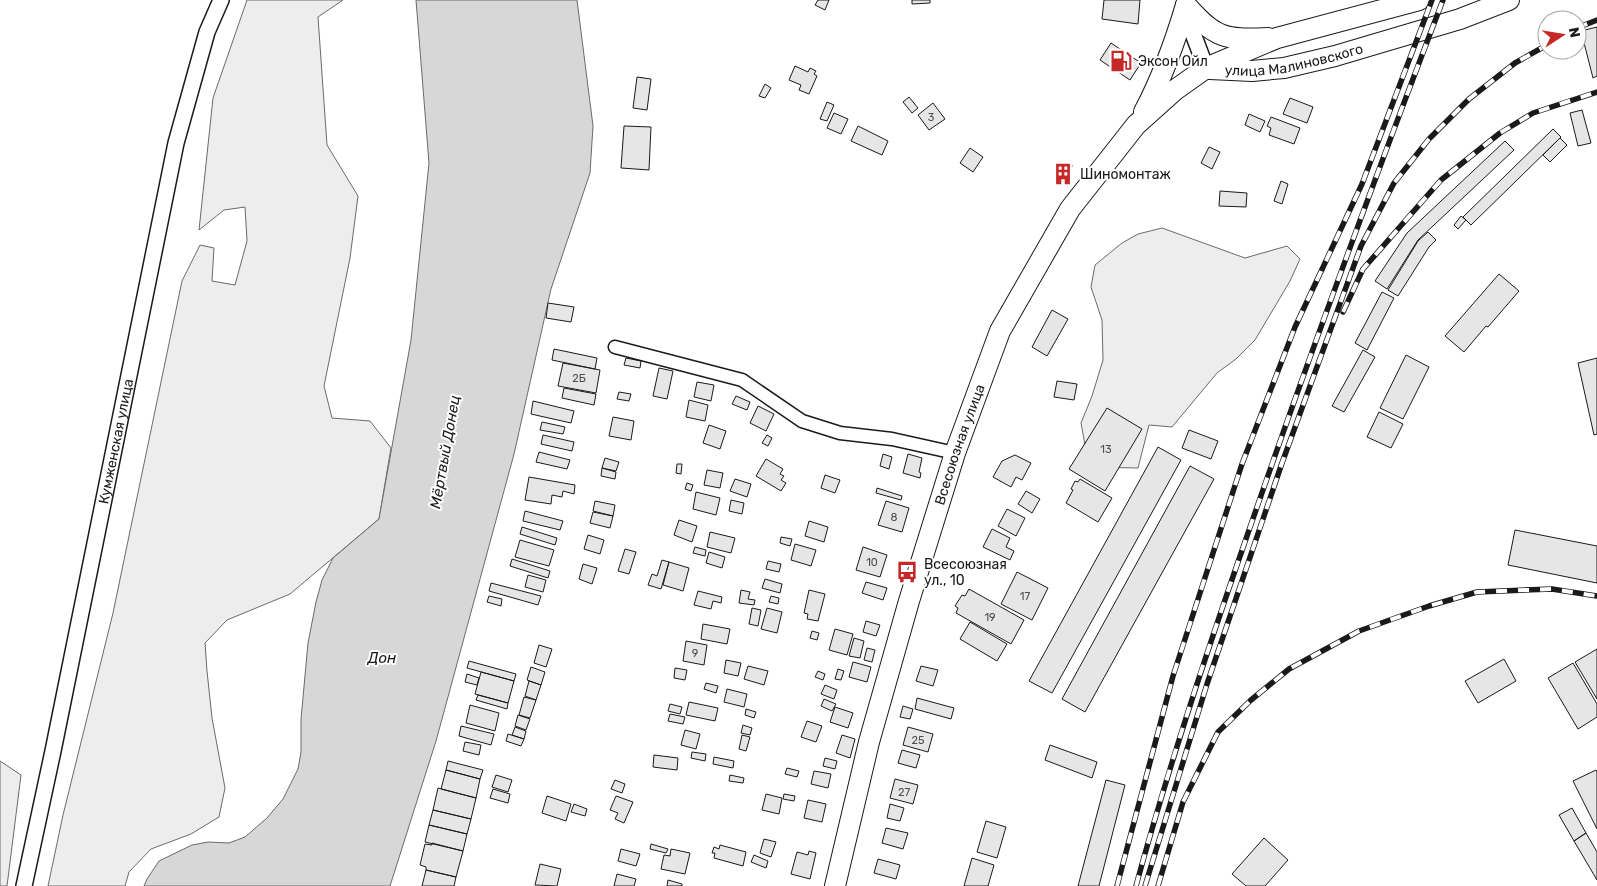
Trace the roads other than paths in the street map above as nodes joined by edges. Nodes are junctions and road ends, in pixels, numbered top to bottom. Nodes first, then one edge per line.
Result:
1 (221, 0) edge
2 (1419, 0) edge
3 (1509, 0) edge
4 (1187, 2) edge
5 (1277, 38) junction
6 (1206, 68) junction
7 (1136, 126) junction
8 (615, 346) dead end
9 (955, 453) junction
10 (24, 886) edge
11 (835, 886) edge

1 - 10 street, Кумженская улица
2 - 5 highway, улица Малиновского
3 - 6 highway, улица Малиновского
4 - 5 highway
4 - 6 street
4 - 7 highway
5 - 6 highway, улица Малиновского
6 - 7 highway, Всесоюзная улица
7 - 9 highway, Всесоюзная улица
8 - 9 street
9 - 11 highway, Всесоюзная улица

